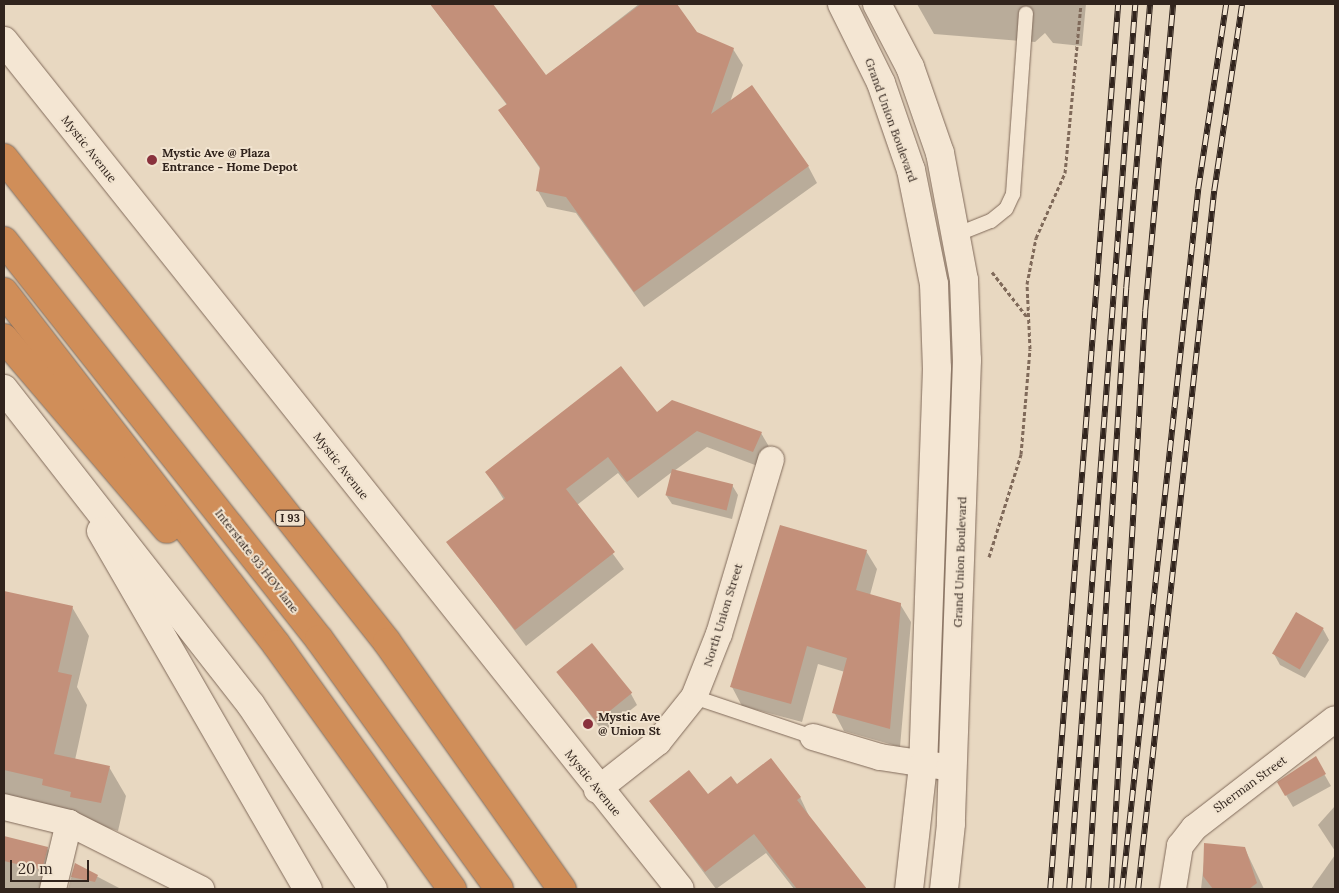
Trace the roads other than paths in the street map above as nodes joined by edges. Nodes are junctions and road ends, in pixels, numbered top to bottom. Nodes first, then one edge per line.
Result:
1 (842, 4) edge
2 (876, 4) edge
3 (1026, 13) dead end
4 (4, 41) edge
5 (936, 143) junction
6 (905, 153) junction
7 (4, 158) edge
8 (958, 234) junction
9 (928, 240) junction
10 (4, 241) edge
11 (4, 292) edge
12 (4, 338) edge
13 (4, 390) edge
14 (771, 460) dead end
15 (67, 468) junction
16 (694, 697) junction
17 (1335, 719) edge
18 (335, 723) junction
19 (813, 737) joint
20 (923, 765) junction
21 (953, 768) junction
22 (597, 790) junction
23 (4, 807) edge
24 (69, 822) junction
25 (673, 883) edge
26 (53, 889) edge
27 (201, 889) edge
28 (308, 889) edge
29 (373, 889) edge
30 (452, 889) edge
31 (499, 889) edge
32 (562, 889) edge
33 (909, 889) edge
34 (944, 889) edge
35 (1173, 889) edge

1 - 6 main road, Grand Union Boulevard
2 - 5 main road, Grand Union Boulevard
3 - 8 lane
4 - 22 main road, Mystic Avenue
5 - 6 lane
5 - 8 main road, Grand Union Boulevard
6 - 9 main road, Grand Union Boulevard
7 - 32 highway, I 93
8 - 9 street
8 - 21 main road, Grand Union Boulevard
9 - 20 main road, Grand Union Boulevard
10 - 31 highway, Interstate 93 HOV lane
11 - 18 highway
12 - 18 highway
13 - 15 main road
14 - 16 street, North Union Street
15 - 28 main road
15 - 29 main road
16 - 19 lane
16 - 22 street, North Union Street
17 - 35 street, Sherman Street
18 - 30 highway
19 - 20 street
20 - 21 street
20 - 33 main road, Grand Union Boulevard
21 - 34 main road, Grand Union Boulevard
22 - 25 main road, Mystic Avenue
23 - 24 street
24 - 26 street
24 - 27 street

